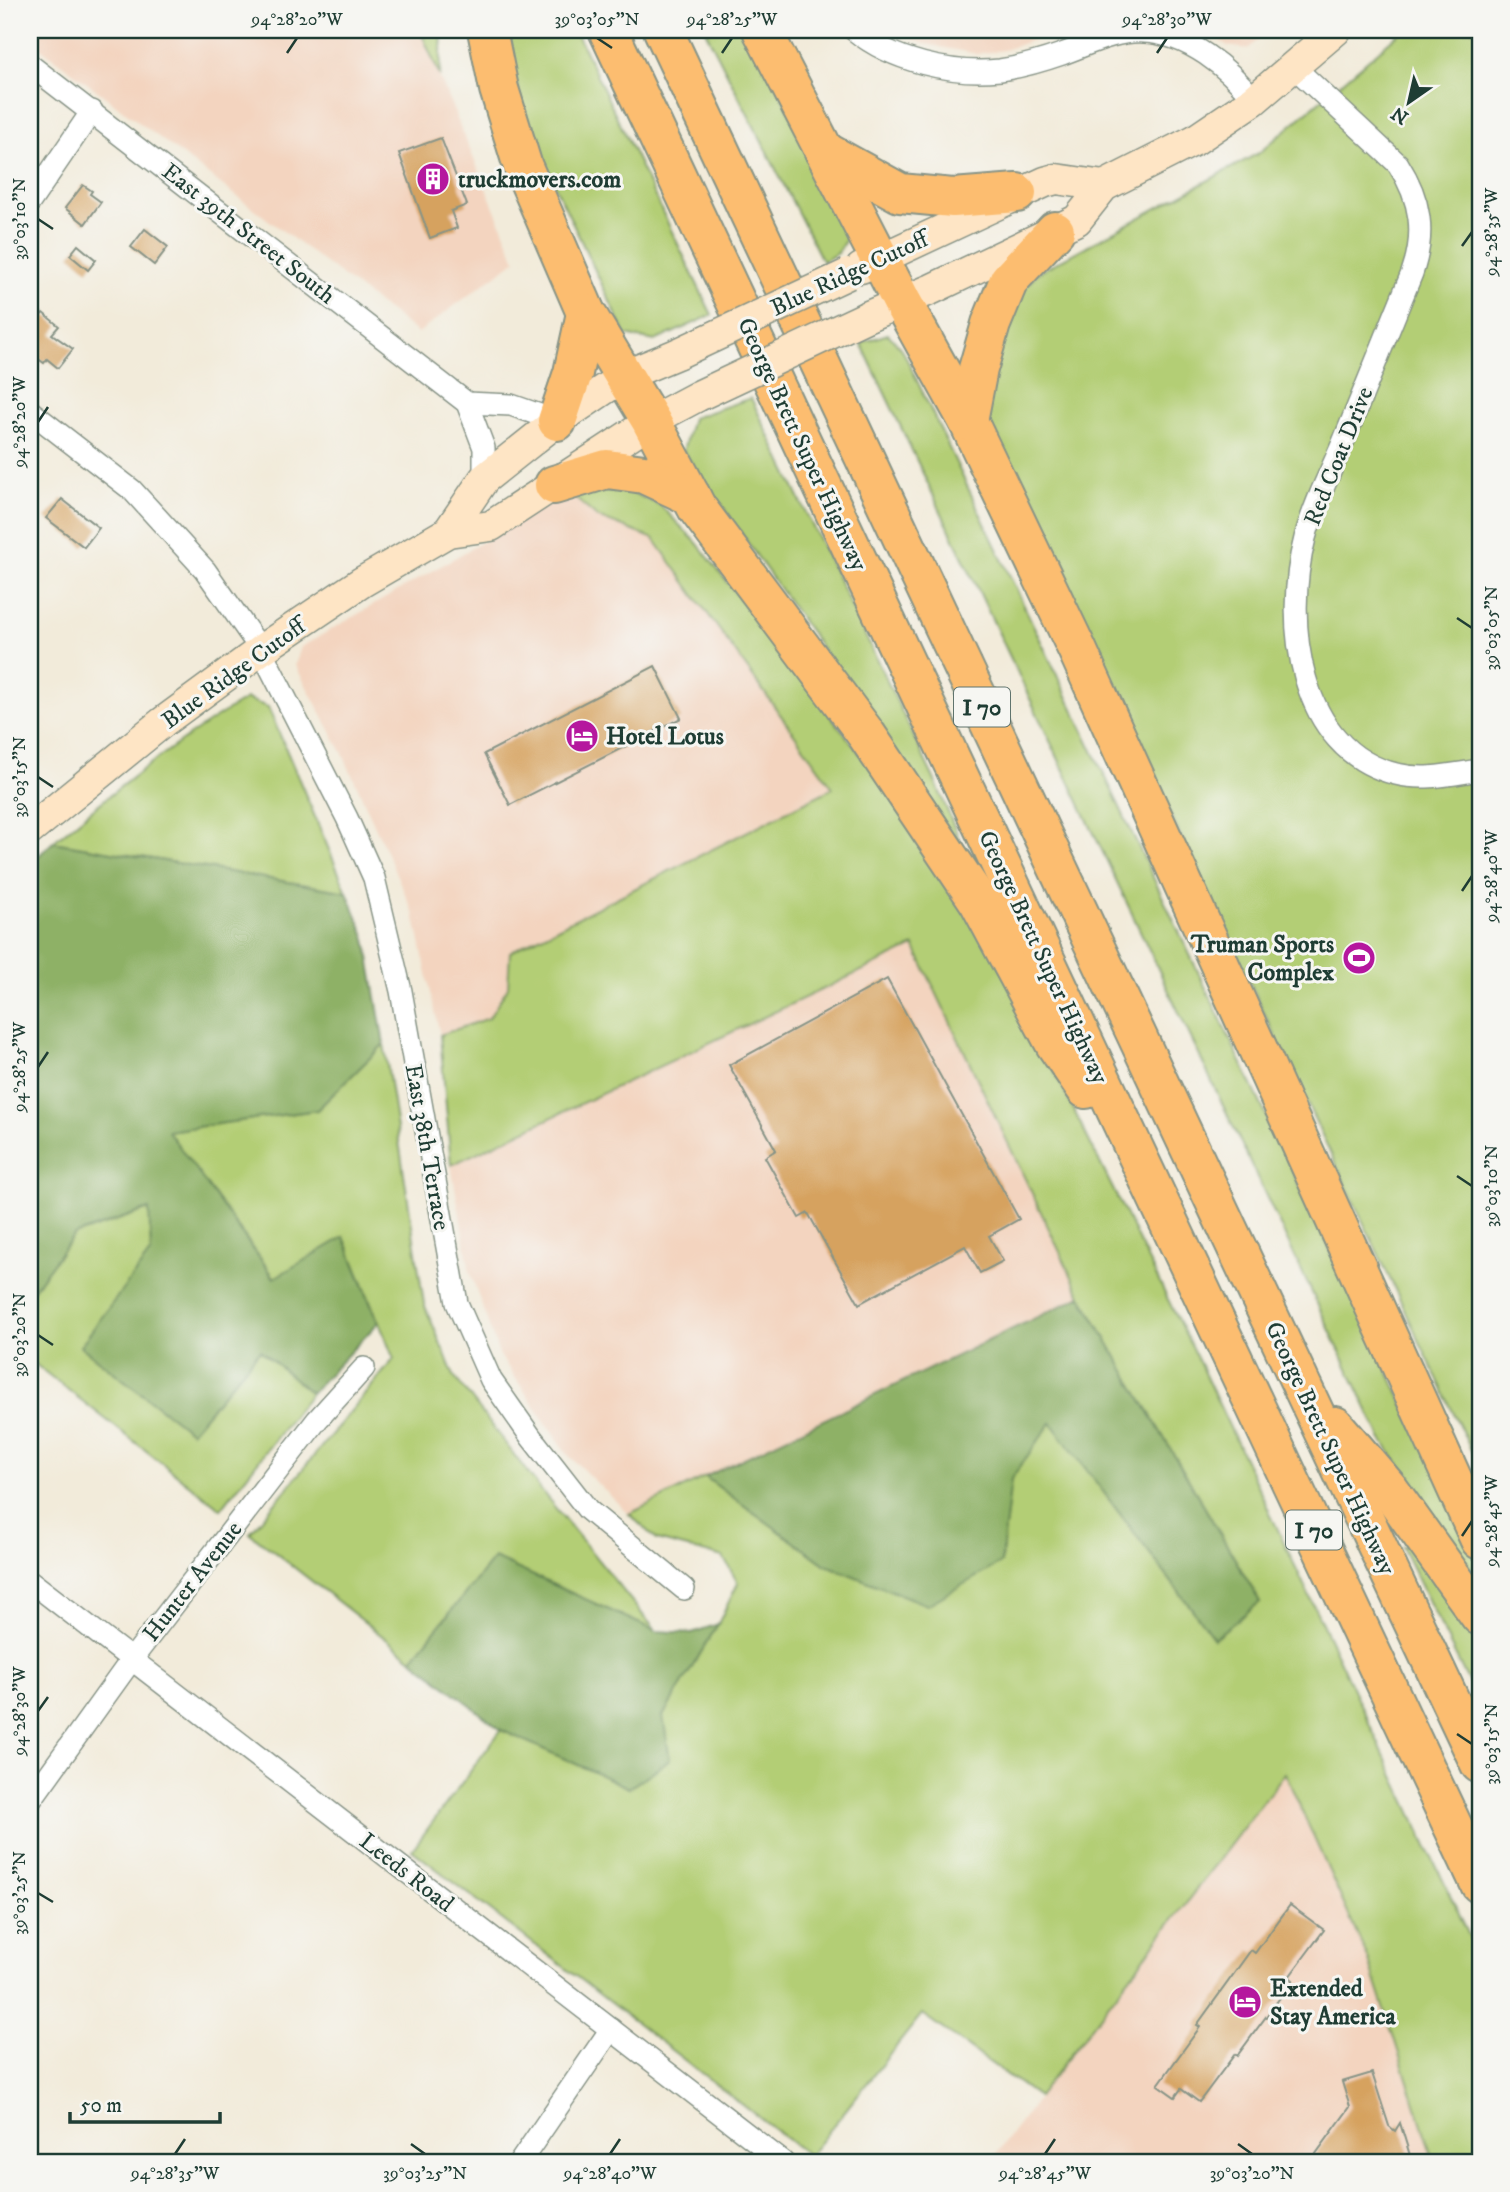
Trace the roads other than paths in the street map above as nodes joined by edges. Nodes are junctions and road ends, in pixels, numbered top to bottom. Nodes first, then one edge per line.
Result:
1 (487, 30) edge
2 (608, 30) edge
3 (663, 30) edge
4 (762, 30) edge
5 (854, 30) edge
6 (1336, 30) edge
7 (30, 65) edge
8 (1294, 67) junction
9 (1254, 100) junction
10 (92, 111) junction
11 (823, 151) junction
12 (1104, 186) junction
13 (1017, 193) junction
14 (30, 202) edge
15 (1055, 231) junction
16 (864, 267) junction
17 (902, 302) junction
18 (586, 313) junction
19 (624, 376) junction
20 (467, 403) junction
21 (30, 411) edge
22 (557, 421) junction
23 (651, 421) junction
24 (968, 421) junction
25 (484, 479) junction
26 (554, 485) junction
27 (691, 496) junction
28 (448, 532) junction
29 (261, 650) junction
30 (1480, 770) edge
31 (30, 830) edge
32 (1147, 1176) junction
33 (364, 1368) dead end
34 (1300, 1384) junction
35 (1480, 1540) edge
36 (30, 1581) edge
37 (684, 1589) dead end
38 (1480, 1616) edge
39 (132, 1659) junction
40 (1480, 1764) edge
41 (30, 1801) edge
42 (1480, 1884) edge
43 (611, 2029) junction
44 (520, 2162) edge
45 (783, 2162) edge

1 - 18 highway
2 - 32 highway, George Brett Super Highway / I 70
3 - 34 highway, George Brett Super Highway / I 70
4 - 11 highway
5 - 9 street
6 - 8 main road, Blue Ridge Cutoff
7 - 10 street, East 39th Street South
8 - 9 main road, Blue Ridge Cutoff
8 - 30 street, Red Coat Drive
9 - 12 main road, Blue Ridge Cutoff
10 - 14 street
10 - 20 street, East 39th Street South
11 - 13 highway
11 - 16 highway
12 - 13 main road, Blue Ridge Cutoff
12 - 15 main road, Blue Ridge Cutoff
13 - 16 main road, Blue Ridge Cutoff
15 - 17 main road, Blue Ridge Cutoff
15 - 24 highway
16 - 17 highway
16 - 19 main road, Blue Ridge Cutoff, bridge
17 - 23 main road, Blue Ridge Cutoff, bridge
17 - 24 highway
18 - 19 highway
18 - 22 highway
19 - 22 main road, Blue Ridge Cutoff
19 - 23 highway
20 - 22 street
20 - 25 street
21 - 29 street, East 38th Terrace
22 - 25 main road, Blue Ridge Cutoff
23 - 26 main road, Blue Ridge Cutoff
23 - 27 highway
24 - 35 highway
25 - 28 main road, Blue Ridge Cutoff
26 - 27 highway
26 - 28 main road, Blue Ridge Cutoff
27 - 32 highway
28 - 29 main road, Blue Ridge Cutoff
29 - 31 main road, Blue Ridge Cutoff
29 - 37 street, East 38th Terrace
32 - 42 highway, George Brett Super Highway / I 70
33 - 39 street, Hunter Avenue
34 - 38 highway
34 - 40 highway, George Brett Super Highway / I 70
36 - 39 street, Leeds Road
39 - 41 street, Hunter Avenue
39 - 43 street, Leeds Road
43 - 44 street
43 - 45 street, Leeds Road

